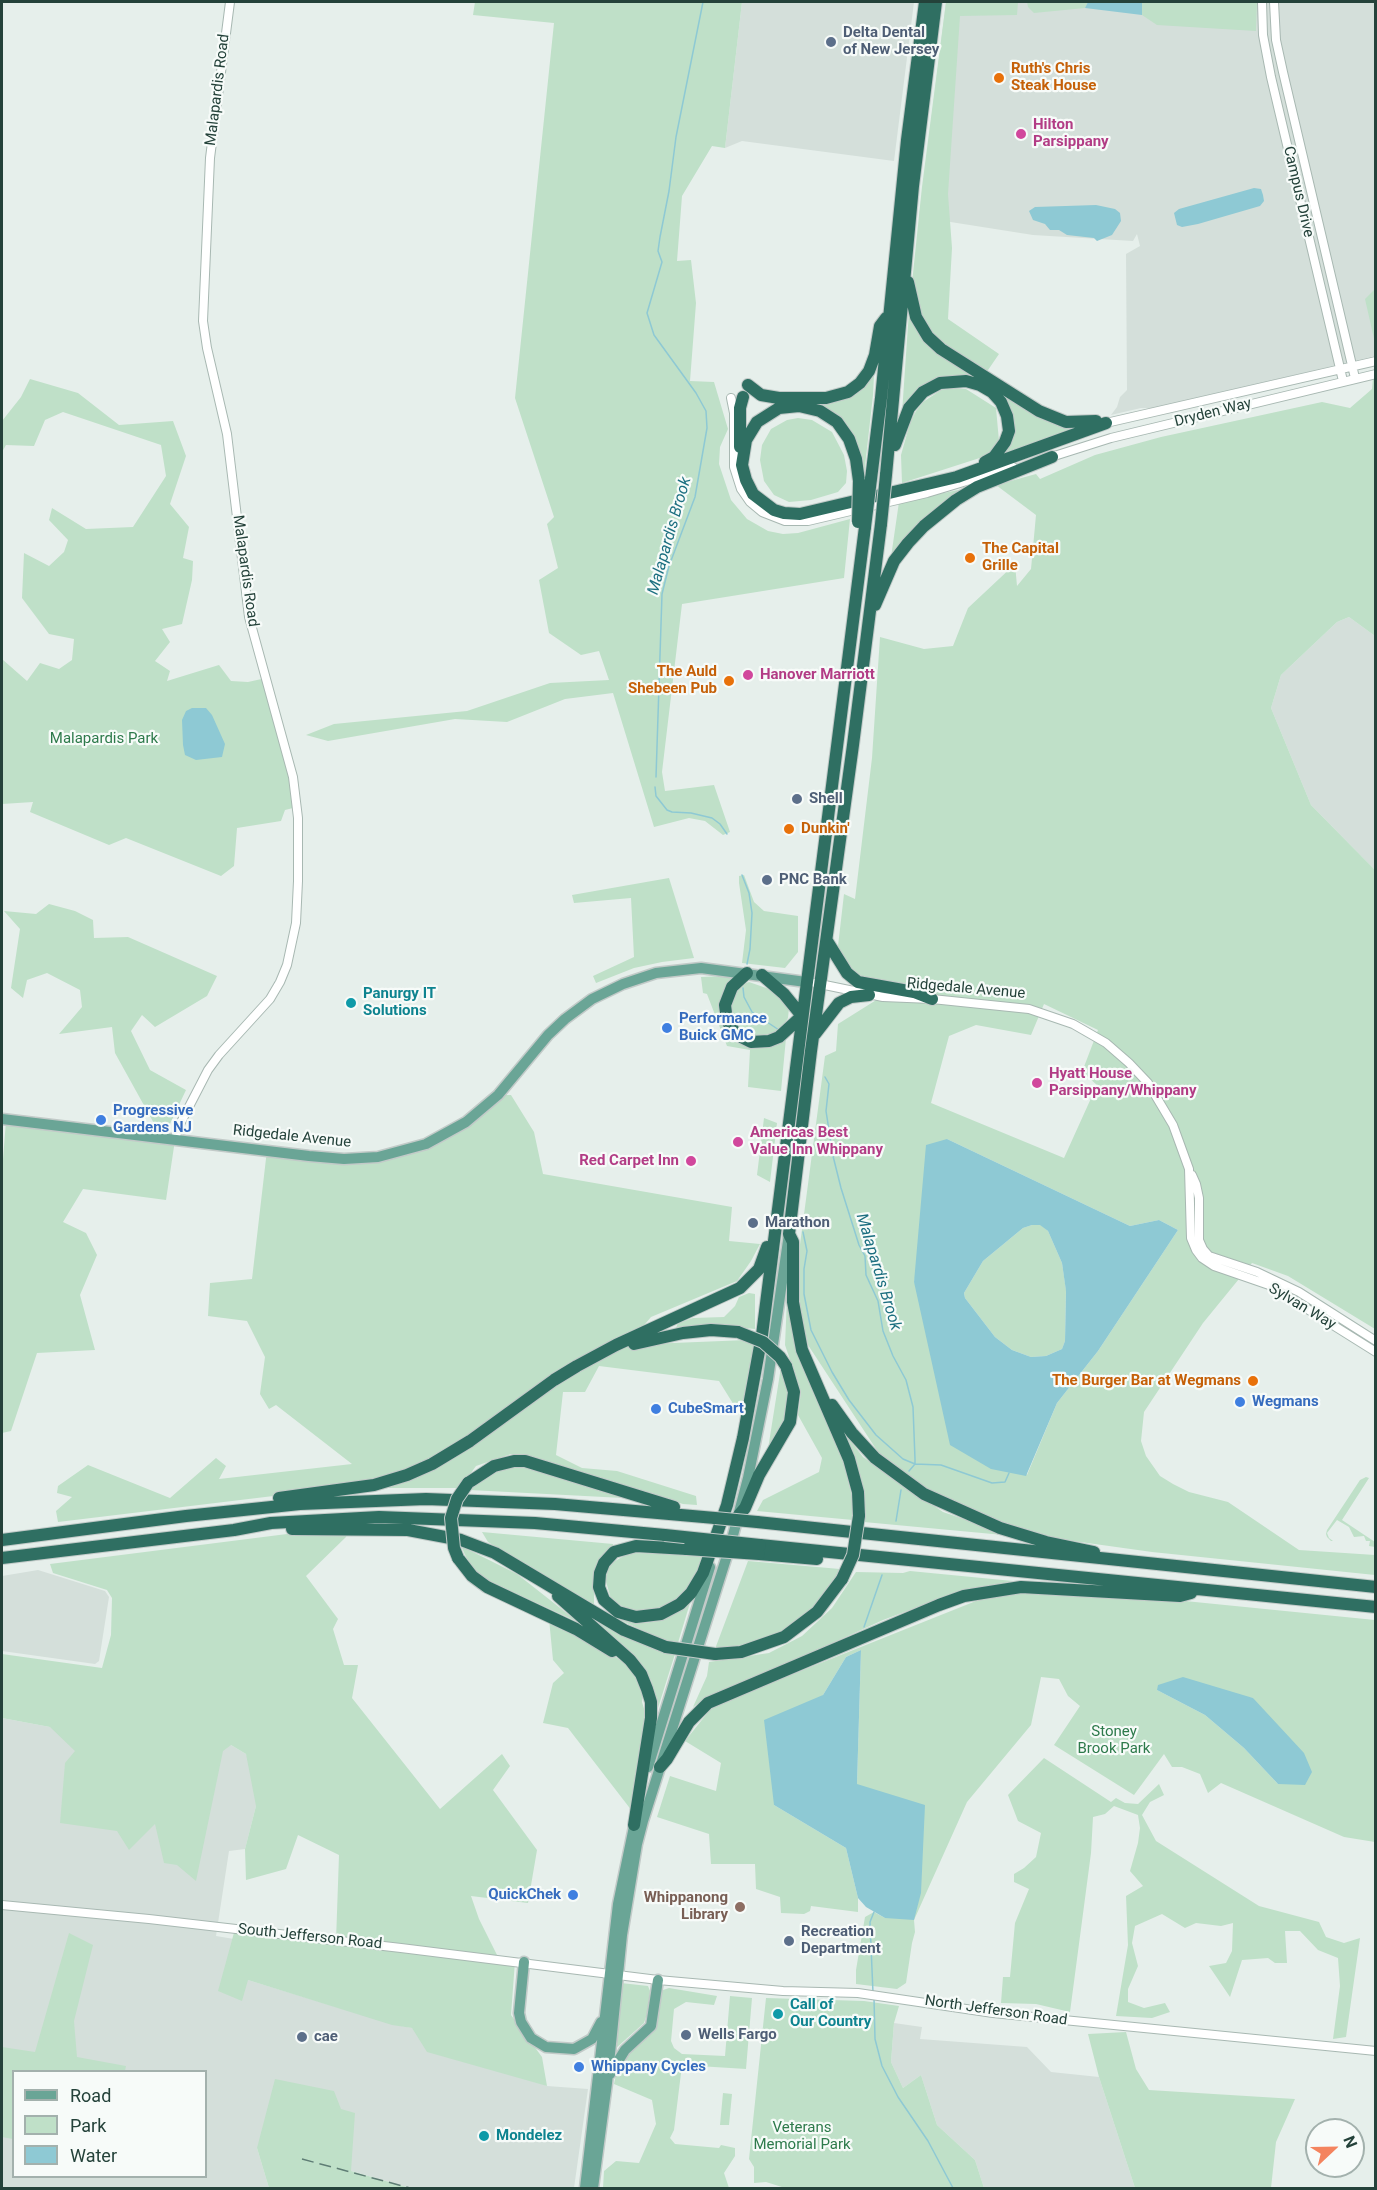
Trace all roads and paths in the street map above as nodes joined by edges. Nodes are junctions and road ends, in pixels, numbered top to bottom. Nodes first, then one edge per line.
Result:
1 (230, 2) edge
2 (925, 2) edge
3 (936, 2) edge
4 (1262, 2) edge
5 (1274, 2) edge
6 (904, 271) junction
7 (890, 312) junction
8 (1376, 361) edge
9 (1352, 366) junction
10 (1340, 369) junction
11 (1376, 374) edge
12 (1355, 378) junction
13 (1343, 381) junction
14 (748, 385) dead end
15 (737, 398) joint
16 (1106, 423) junction
17 (1052, 457) junction
18 (742, 460) junction
19 (887, 472) junction
20 (865, 480) junction
21 (939, 482) junction
22 (868, 623) junction
23 (826, 941) junction
24 (747, 973) junction
25 (762, 975) junction
26 (806, 982) junction
27 (820, 984) junction
28 (869, 995) junction
29 (932, 999) junction
30 (801, 1016) junction
31 (813, 1036) junction
32 (2, 1119) edge
33 (175, 1139) junction
34 (789, 1234) junction
35 (773, 1244) junction
36 (1199, 1248) junction
37 (799, 1334) junction
38 (1376, 1341) edge
39 (1376, 1352) edge
40 (577, 1366) junction
41 (727, 1505) junction
42 (186, 1515) junction
43 (739, 1515) junction
44 (715, 1518) junction
45 (234, 1530) junction
46 (2, 1540) edge
47 (759, 1550) junction
48 (2, 1558) edge
49 (1105, 1560) junction
50 (522, 1568) junction
51 (1376, 1587) edge
52 (1203, 1590) junction
53 (1376, 1607) edge
54 (647, 1689) junction
55 (660, 1767) junction
56 (634, 1825) junction
57 (2, 1905) edge
58 (524, 1962) junction
59 (613, 1974) junction
60 (658, 1980) junction
61 (608, 1989) junction
62 (1376, 2051) edge
63 (607, 2083) junction
64 (585, 2188) edge
65 (593, 2188) edge

1 - 33 street, Malapardis Road
2 - 7 highway
3 - 6 highway
4 - 10 street, Campus Drive
5 - 9 street, Campus Drive
6 - 16 highway
6 - 19 highway
7 - 14 highway
7 - 20 highway
8 - 9 street, Dryden Way
9 - 10 street, Dryden Way
9 - 12 street, Campus Drive
10 - 13 street, Campus Drive
10 - 16 street, Dryden Way
11 - 12 street, Dryden Way
12 - 13 street, Dryden Way
13 - 17 street, Dryden Way
15 - 17 street, Dryden Way
15 - 18 highway
16 - 21 highway
17 - 22 highway
18 - 20 highway
18 - 21 highway
19 - 21 highway
19 - 22 highway, bridge
20 - 26 highway, bridge
22 - 23 highway
23 - 27 highway
23 - 29 highway
24 - 25 main road, Ridgedale Avenue
24 - 30 highway
24 - 33 main road, Ridgedale Avenue
25 - 26 main road, Ridgedale Avenue
25 - 30 highway
26 - 27 street, Ridgedale Avenue
26 - 30 highway
27 - 28 street, Ridgedale Avenue
27 - 31 highway
28 - 29 street, Ridgedale Avenue
28 - 31 highway
29 - 36 street, Ridgedale Avenue
30 - 35 highway
31 - 34 highway
32 - 33 main road, Ridgedale Avenue
34 - 37 highway
34 - 43 main road
35 - 40 highway
35 - 41 highway
36 - 38 street, Sylvan Way
36 - 39 street, Sylvan Way
37 - 49 highway
37 - 50 highway, bridge
40 - 42 highway
40 - 43 highway, bridge
41 - 47 highway, bridge
41 - 56 main road
42 - 44 highway
42 - 46 highway
43 - 55 main road
44 - 49 highway, bridge
44 - 54 highway, bridge
45 - 47 highway, bridge
45 - 48 highway
45 - 50 highway
47 - 52 highway
49 - 51 highway
50 - 54 highway
52 - 53 highway
52 - 55 highway
54 - 56 highway
55 - 59 main road
56 - 59 main road
57 - 58 street, South Jefferson Road
58 - 59 street, South Jefferson Road
58 - 61 main road
59 - 60 street, North Jefferson Road
59 - 61 main road
59 - 63 main road
60 - 62 street, North Jefferson Road
60 - 63 main road
61 - 64 main road
63 - 65 main road

